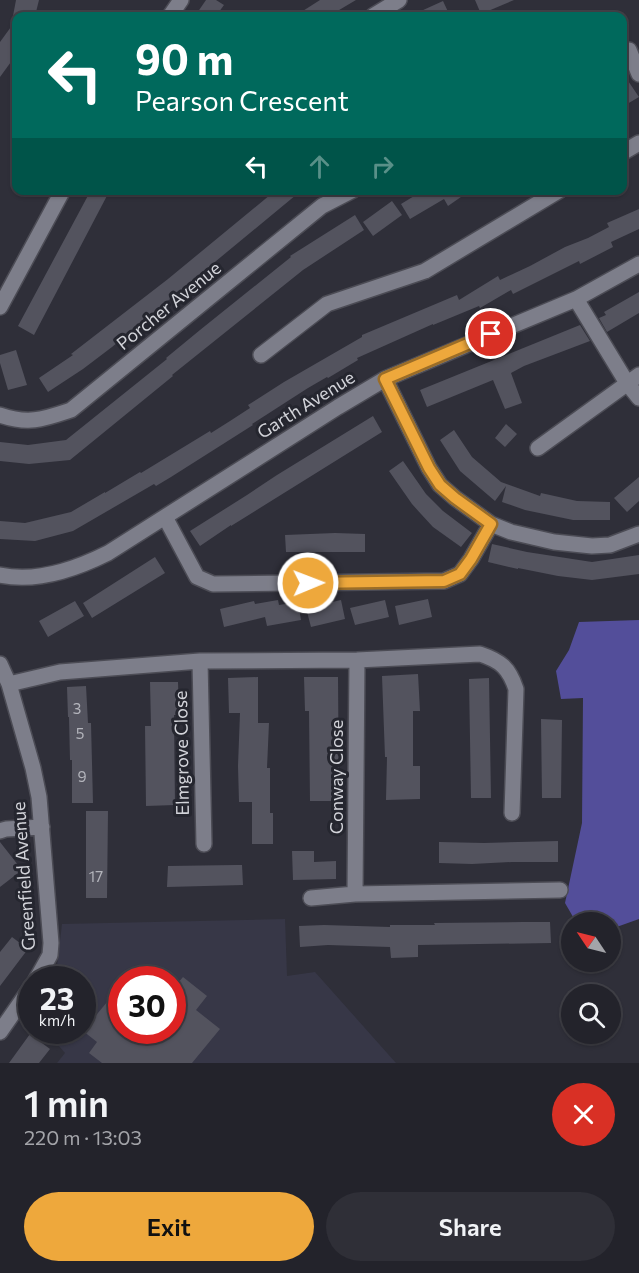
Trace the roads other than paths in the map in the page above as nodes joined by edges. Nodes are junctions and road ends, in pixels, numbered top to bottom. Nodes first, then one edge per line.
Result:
1 (399, 0) edge
2 (380, 12) edge
3 (630, 50) edge
4 (639, 74) edge
5 (60, 195) edge
6 (343, 195) edge
7 (552, 195) edge
8 (639, 264) edge
9 (576, 299) junction
10 (0, 307) edge
11 (261, 355) dead end
12 (385, 379) junction
13 (633, 379) edge
14 (639, 398) edge
15 (0, 415) edge
16 (538, 448) dead end
17 (165, 517) junction
18 (491, 524) junction
19 (639, 534) edge
20 (0, 575) edge
21 (357, 660) junction
22 (200, 661) junction
23 (0, 664) edge
24 (9, 684) junction
25 (512, 813) dead end
26 (42, 827) junction
27 (0, 831) edge
28 (204, 844) dead end
29 (560, 890) dead end
30 (356, 894) junction
31 (311, 898) dead end
32 (44, 966) edge
33 (18, 1006) edge
34 (0, 1032) edge

1 - 2 street
3 - 4 street
5 - 10 street
6 - 15 street, Porcher Avenue
7 - 11 street
8 - 9 street, Garth Avenue
9 - 12 street, Garth Avenue
9 - 13 street
12 - 17 street, Garth Avenue
12 - 18 street
13 - 14 street
13 - 16 street
17 - 18 street
17 - 20 street, Garth Avenue
18 - 19 street
21 - 22 street
21 - 25 street
21 - 30 street, Conway Close
22 - 24 street
22 - 28 street, Elmgrove Close
23 - 24 street, Greenfield Avenue
24 - 26 street, Greenfield Avenue
26 - 27 street
26 - 32 street, Greenfield Avenue
29 - 30 street
30 - 31 street
33 - 34 street

